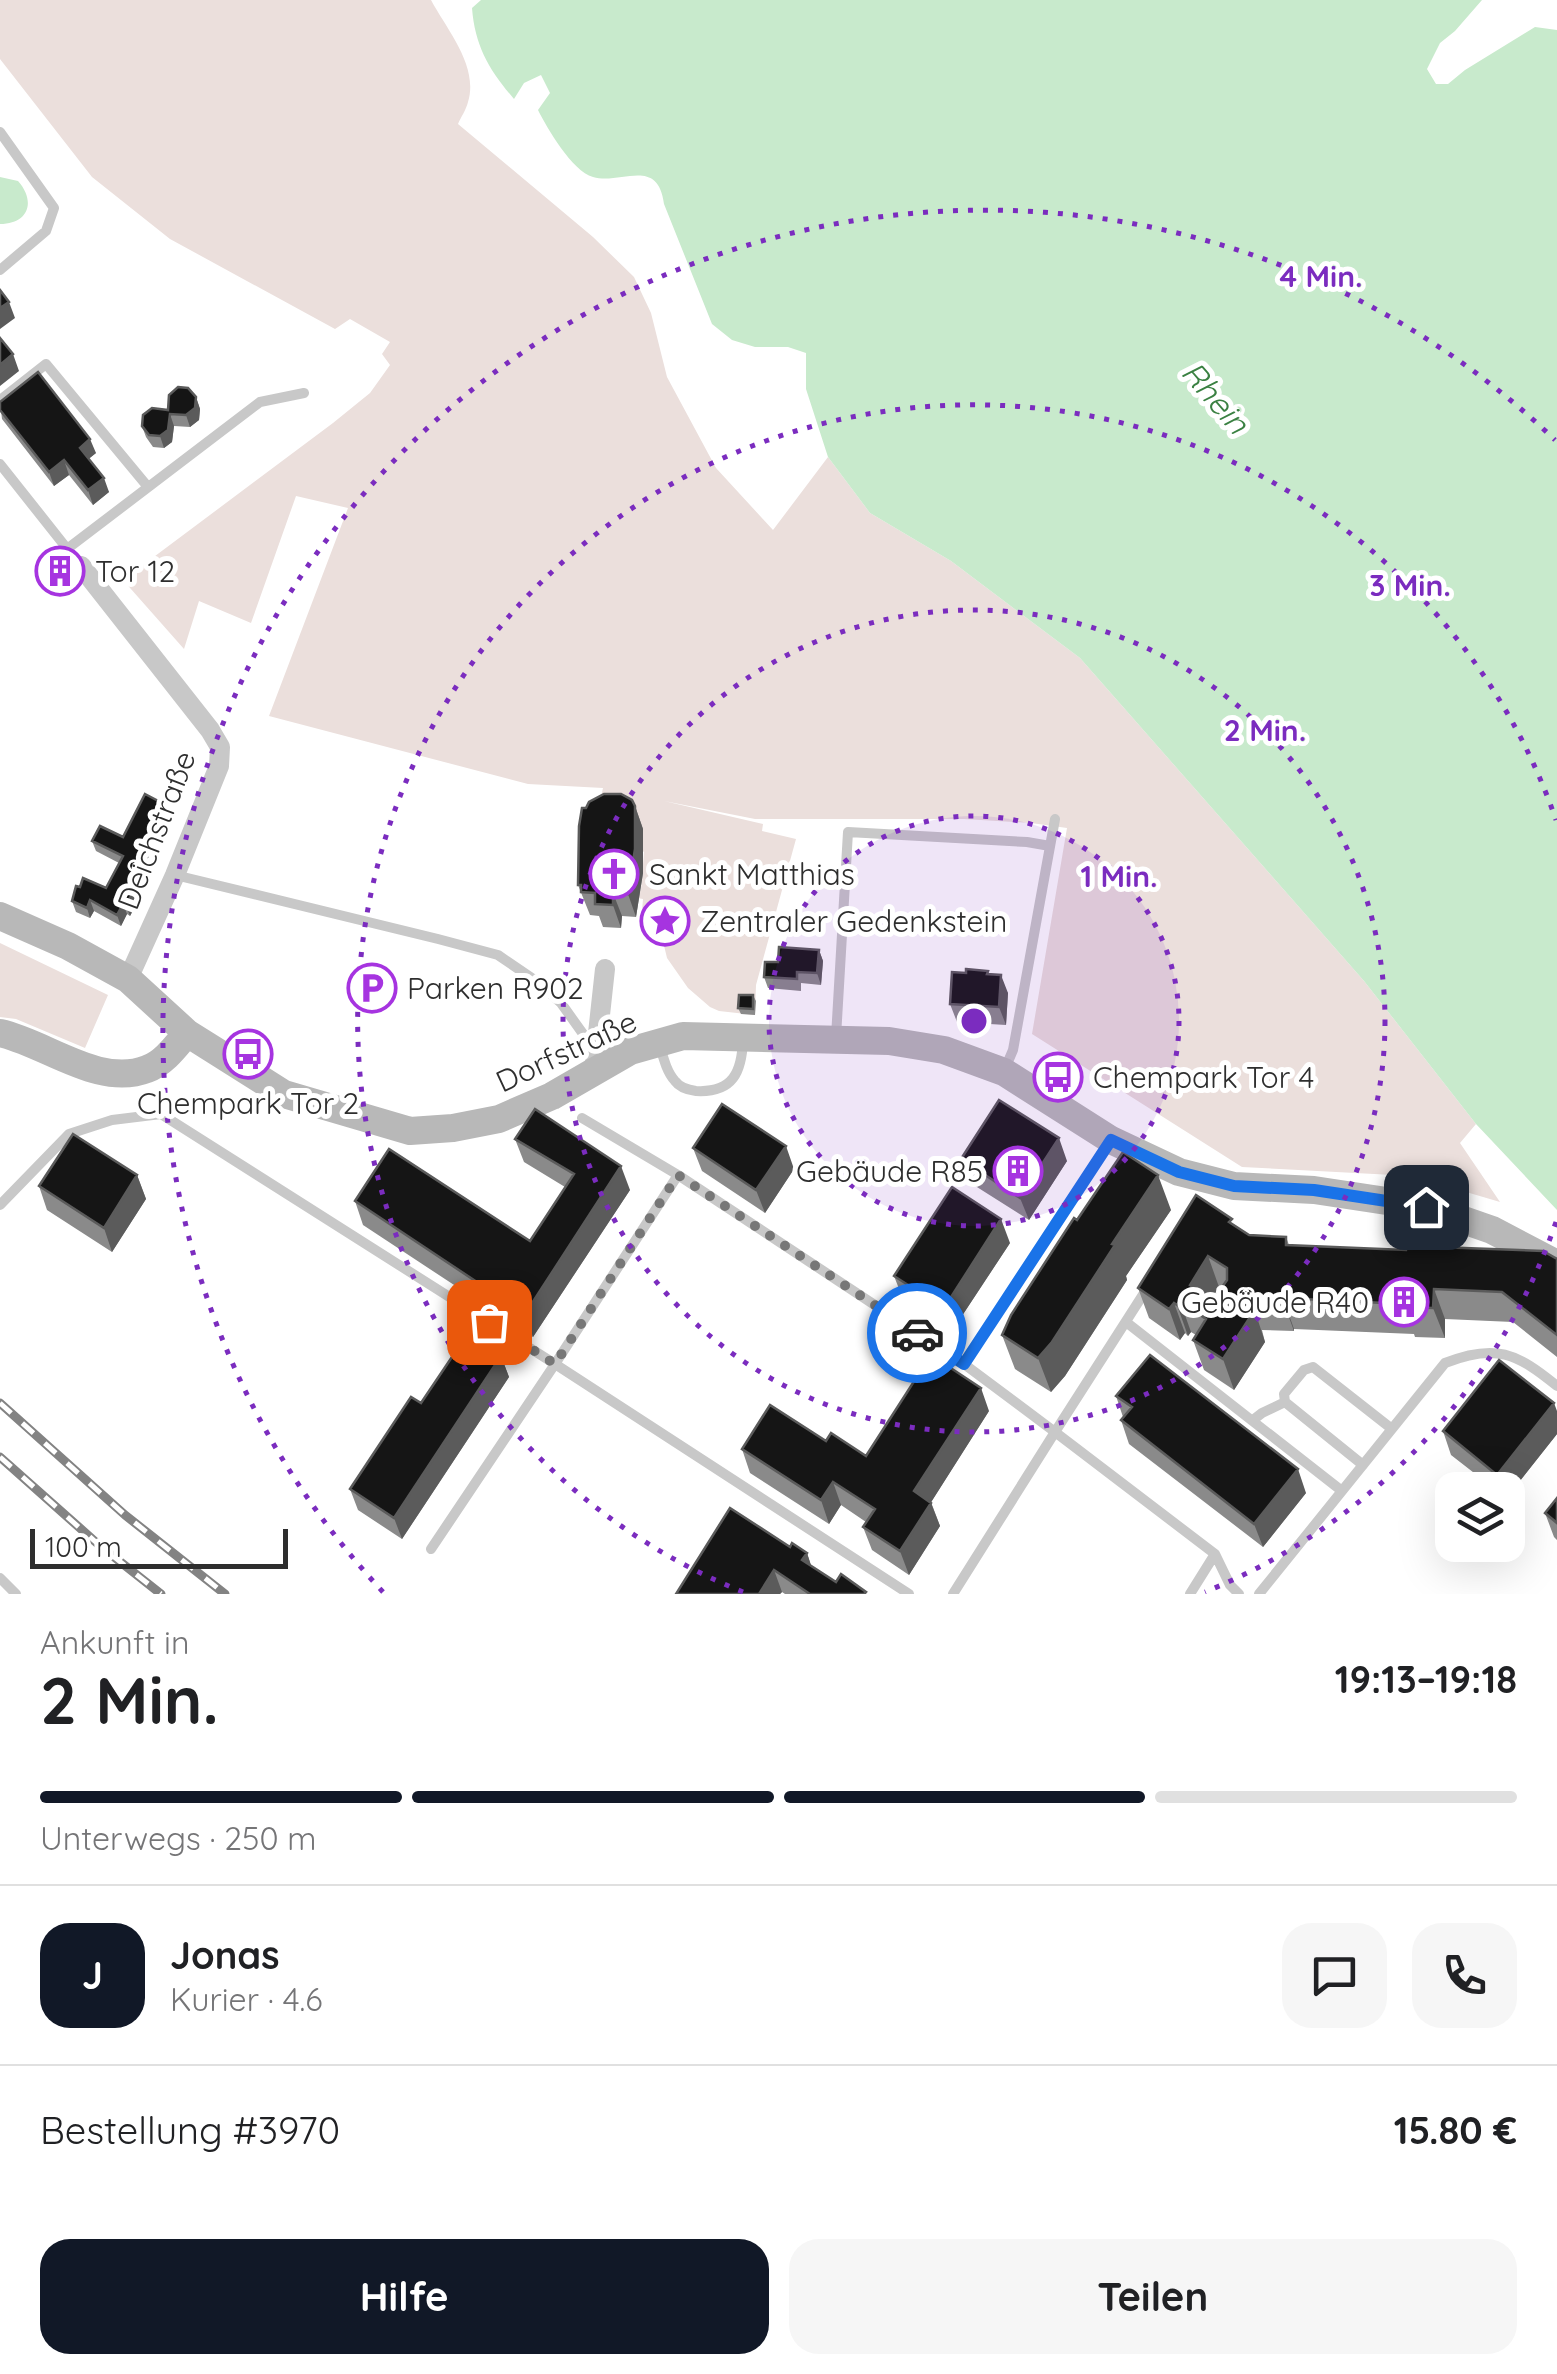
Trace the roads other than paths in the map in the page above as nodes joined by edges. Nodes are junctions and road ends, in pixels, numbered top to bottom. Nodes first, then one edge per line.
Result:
1 (0, 132) edge
2 (0, 270) edge
3 (304, 393) dead end
4 (0, 400) edge
5 (0, 464) edge
6 (148, 487) junction
7 (67, 549) junction
8 (81, 566) joint
9 (1055, 819) dead end
10 (1050, 846) junction
11 (175, 876) junction
12 (0, 916) edge
13 (606, 969) dead end
14 (128, 979) junction
15 (0, 1033) edge
16 (187, 1033) junction
17 (742, 1037) junction
18 (597, 1040) junction
19 (836, 1040) junction
20 (658, 1042) junction
21 (594, 1070) junction
22 (1004, 1072) junction
23 (582, 1118) dead end
24 (1111, 1140) junction
25 (678, 1175) junction
26 (0, 1205) edge
27 (1557, 1264) edge
28 (1156, 1274) edge
29 (1126, 1322) junction
30 (555, 1364) junction
31 (964, 1364) junction
32 (1557, 1386) edge
33 (1285, 1402) junction
34 (1253, 1420) junction
35 (1392, 1429) junction
36 (1055, 1432) junction
37 (1363, 1465) junction
38 (1342, 1491) junction
39 (430, 1550) dead end
40 (1215, 1554) junction
41 (0, 1578) edge
42 (16, 1594) edge
43 (909, 1594) edge
44 (952, 1594) edge
45 (1190, 1594) edge
46 (1239, 1594) edge
47 (1260, 1594) edge

1 - 2 lane
3 - 6 lane
4 - 6 lane
5 - 7 lane
6 - 7 lane
7 - 8 lane
8 - 11 street, Deichstraße
9 - 10 lane
10 - 19 lane
10 - 22 lane
11 - 14 street, Deichstraße
11 - 18 lane
12 - 14 street, Dorfstraße
13 - 18 street
14 - 16 street, Dorfstraße
15 - 16 street
16 - 21 street, Dorfstraße
17 - 19 street, Dorfstraße
17 - 20 street, Dorfstraße
17 - 20 lane
18 - 21 street
19 - 22 street, Dorfstraße
20 - 21 street, Dorfstraße
22 - 24 street, Dorfstraße
23 - 25 lane
24 - 27 street, Dorfstraße
24 - 31 lane
25 - 30 lane
25 - 31 lane
26 - 30 lane
28 - 29 lane
29 - 34 lane
29 - 36 lane
30 - 39 lane
30 - 43 lane
31 - 36 lane
32 - 35 lane
33 - 34 lane
33 - 35 lane
33 - 37 lane
34 - 38 lane
35 - 37 lane
36 - 40 lane
36 - 44 lane
37 - 38 lane
38 - 47 lane
40 - 45 lane
40 - 46 lane
41 - 42 lane

